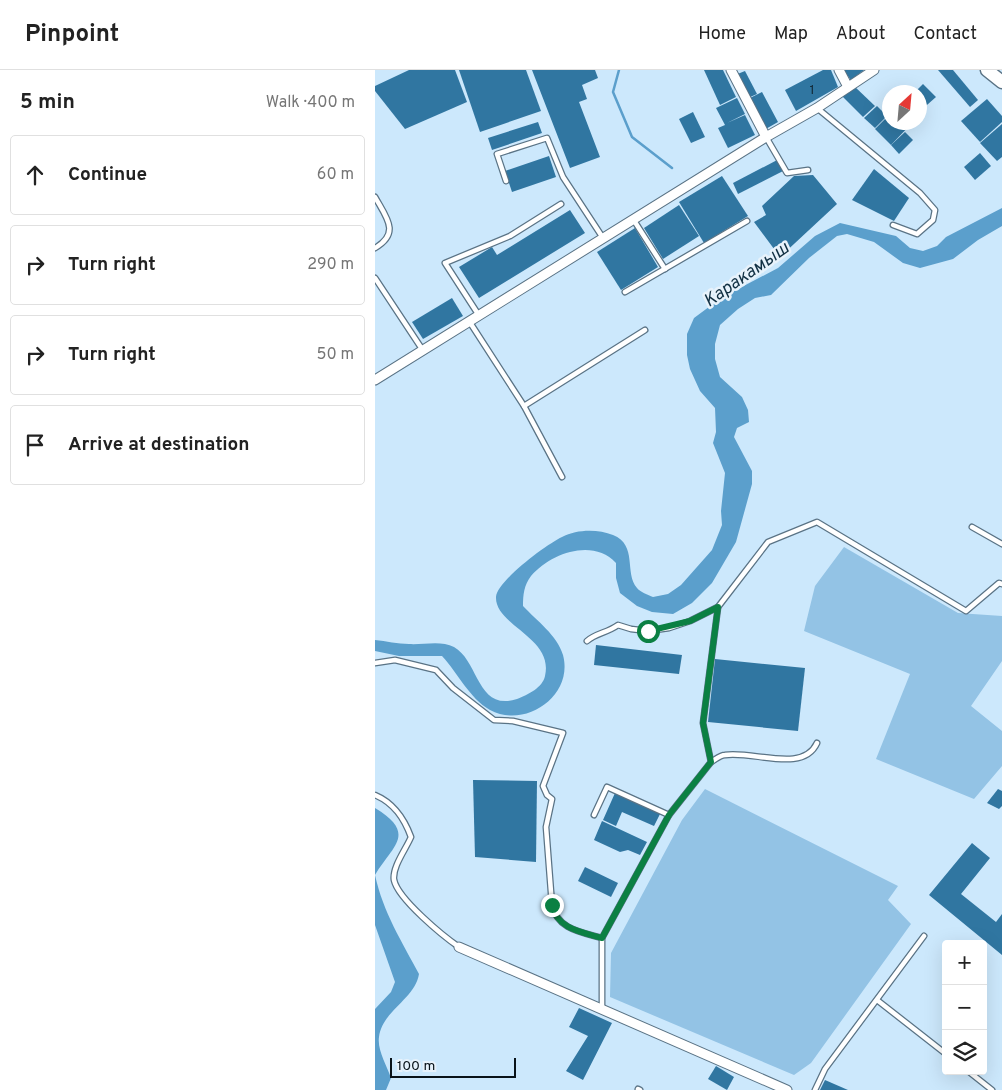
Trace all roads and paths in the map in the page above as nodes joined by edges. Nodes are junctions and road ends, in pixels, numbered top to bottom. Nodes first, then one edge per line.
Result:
1 (731, 70) edge
2 (839, 70) edge
3 (874, 70) edge
4 (987, 70) edge
5 (1002, 82) edge
6 (848, 87) junction
7 (817, 108) junction
8 (766, 137) junction
9 (808, 170) dead end
10 (506, 181) dead end
11 (375, 197) edge
12 (561, 204) dead end
13 (633, 219) junction
14 (747, 221) dead end
15 (893, 225) dead end
16 (603, 238) junction
17 (375, 248) edge
18 (665, 269) junction
19 (375, 278) edge
20 (625, 292) dead end
21 (478, 314) junction
22 (469, 320) junction
23 (645, 330) dead end
24 (422, 349) junction
25 (375, 380) edge
26 (523, 406) junction
27 (562, 477) dead end
28 (973, 527) dead end
29 (1002, 544) edge
30 (1002, 584) edge
31 (718, 607) junction
32 (587, 641) dead end
33 (375, 663) edge
34 (817, 743) dead end
35 (711, 762) junction
36 (375, 795) edge
37 (669, 815) junction
38 (594, 816) dead end
39 (924, 936) dead end
40 (602, 938) junction
41 (459, 947) joint
42 (877, 1000) junction
43 (601, 1008) junction
44 (942, 1051) edge
45 (973, 1075) edge
46 (787, 1090) edge
47 (815, 1090) edge
48 (992, 1090) edge

1 - 8 street
2 - 6 street
3 - 6 street
4 - 5 main road
6 - 7 street
7 - 8 street
7 - 15 lane
8 - 9 lane
8 - 13 street
10 - 16 lane
11 - 17 lane
12 - 21 lane
13 - 16 street
13 - 18 lane
14 - 18 lane
16 - 21 street
18 - 20 lane
19 - 24 lane
21 - 22 street
22 - 24 street
22 - 26 lane
23 - 26 lane
24 - 25 street
26 - 27 lane
28 - 29 lane
30 - 31 lane
31 - 32 lane
31 - 35 lane
33 - 40 lane
34 - 35 lane
35 - 37 lane
36 - 41 lane
37 - 38 lane
37 - 40 lane
39 - 42 lane
40 - 43 lane
41 - 43 street
42 - 44 lane
42 - 47 lane
43 - 46 street
45 - 48 lane

